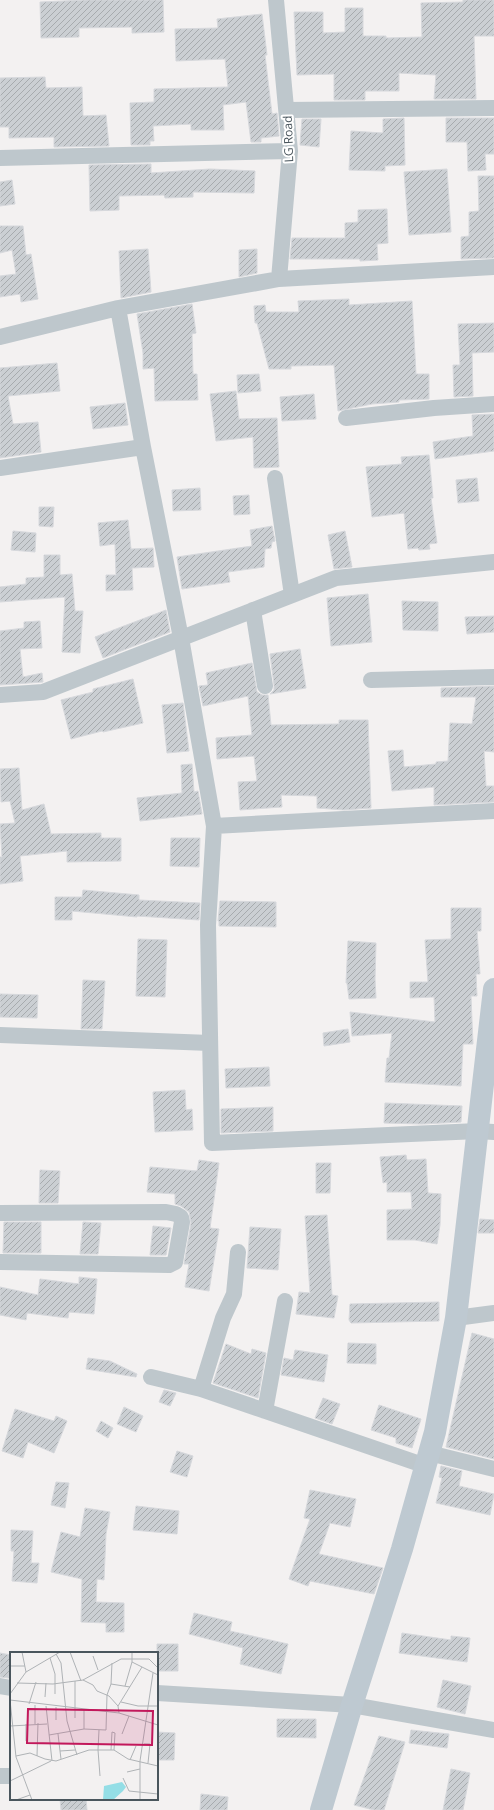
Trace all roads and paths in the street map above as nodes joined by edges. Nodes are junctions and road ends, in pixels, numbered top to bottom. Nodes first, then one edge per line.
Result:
1 (276, 0) edge
2 (494, 108) edge
3 (287, 110) junction
4 (290, 151) junction
5 (0, 158) edge
6 (494, 267) edge
7 (279, 279) junction
8 (118, 308) junction
9 (0, 337) edge
10 (494, 404) edge
11 (346, 418) dead end
12 (143, 447) junction
13 (0, 468) edge
14 (275, 478) dead end
15 (494, 562) edge
16 (292, 595) junction
17 (253, 610) junction
18 (181, 638) junction
19 (494, 677) edge
20 (371, 680) dead end
21 (265, 686) dead end
22 (0, 695) edge
23 (494, 811) edge
24 (214, 826) junction
25 (494, 989) edge
26 (0, 1035) edge
27 (210, 1044) junction
28 (486, 1132) edge
29 (0, 1213) edge
30 (238, 1252) dead end
31 (0, 1262) edge
32 (285, 1301) dead end
33 (494, 1313) edge
34 (456, 1318) junction
35 (151, 1377) dead end
36 (201, 1389) junction
37 (265, 1411) junction
38 (427, 1460) junction
39 (494, 1469) edge
40 (0, 1686) edge
41 (10, 1688) edge
42 (158, 1693) edge
43 (352, 1705) junction
44 (494, 1730) edge
45 (321, 1810) edge

1 - 3 street, LG Road
2 - 3 street
3 - 4 street, LG Road
4 - 5 street
4 - 7 street, LG Road
6 - 7 street
7 - 8 street
8 - 9 street
8 - 12 street
10 - 11 street
12 - 13 street
12 - 18 street
14 - 16 street
15 - 16 street
16 - 17 street
17 - 18 street
17 - 21 street
18 - 22 street
18 - 24 street
19 - 20 street
23 - 24 street
24 - 27 street
25 - 28 street
26 - 27 street
27 - 28 street
28 - 34 street
29 - 31 street
30 - 36 street
32 - 37 street
33 - 34 street
34 - 38 street
35 - 36 street
36 - 37 street
37 - 38 street
38 - 39 street
38 - 43 street
40 - 41 street
42 - 43 street
43 - 44 street
43 - 45 street

